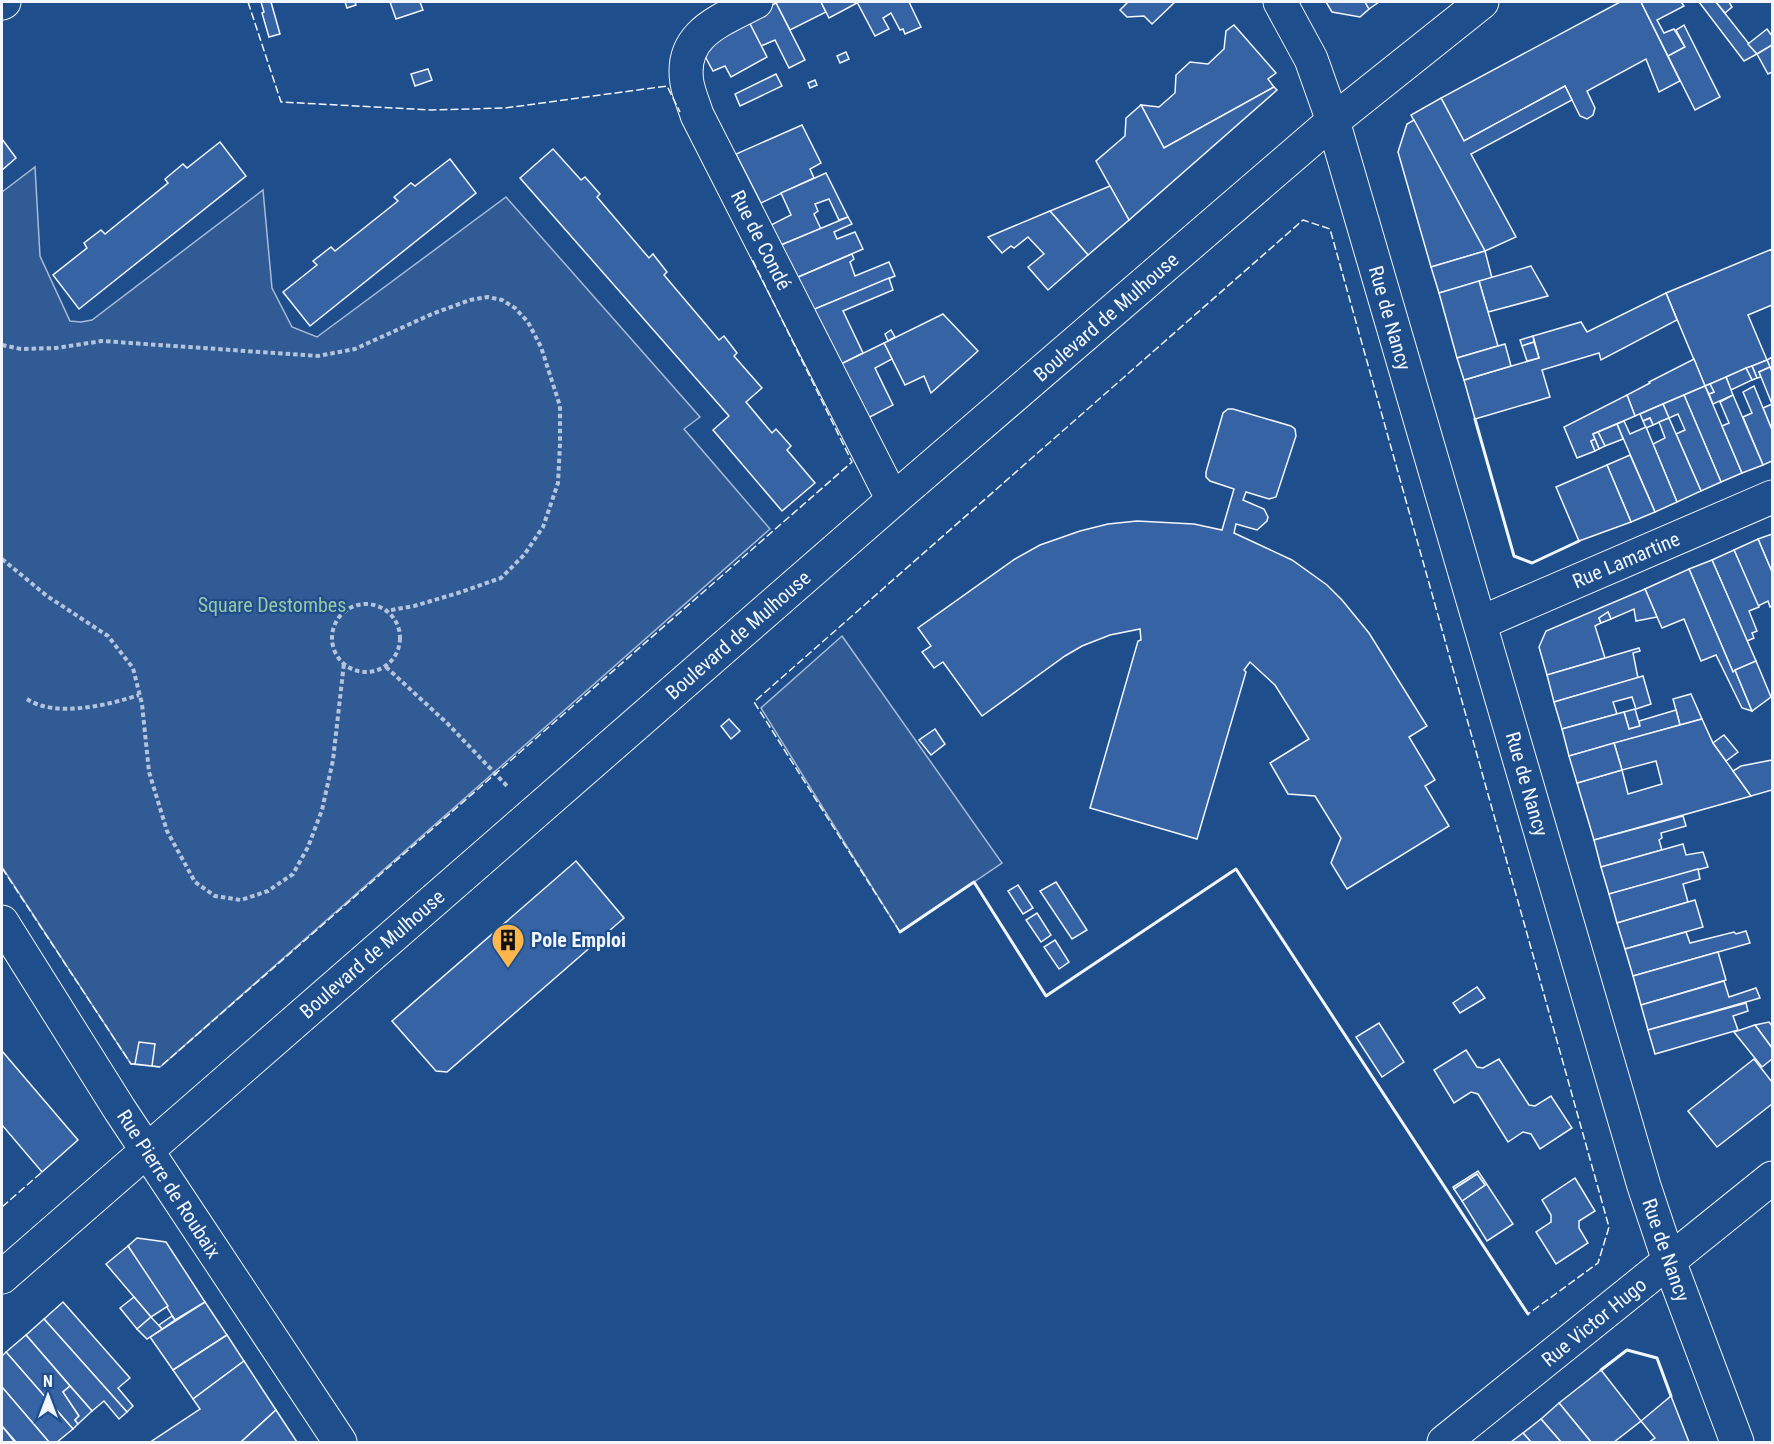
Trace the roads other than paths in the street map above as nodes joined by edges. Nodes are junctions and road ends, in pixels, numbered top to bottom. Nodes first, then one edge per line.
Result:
1 (756, 2) edge
2 (1280, 2) edge
3 (1482, 2) edge
4 (1333, 121) junction
5 (1773, 497) edge
6 (893, 501) junction
7 (1480, 623) junction
8 (2, 922) edge
9 (147, 1150) junction
10 (1773, 1178) edge
11 (1669, 1261) junction
12 (2, 1277) edge
13 (340, 1443) edge
14 (1444, 1443) edge
15 (1737, 1443) edge

1 - 6 street, Rue de Condé
2 - 4 street, Rue de Nancy
3 - 4 street, Boulevard de Mulhouse
4 - 6 street, Boulevard de Mulhouse
4 - 7 street, Rue de Nancy
5 - 7 street, Rue Lamartine
6 - 9 street, Boulevard de Mulhouse
7 - 11 street, Rue de Nancy
8 - 9 street, Rue Pierre de Roubaix
9 - 12 street, Boulevard de Mulhouse
9 - 13 street, Rue Pierre de Roubaix
10 - 11 street, Rue Victor Hugo
11 - 14 street, Rue Victor Hugo
11 - 15 street, Rue de Nancy

